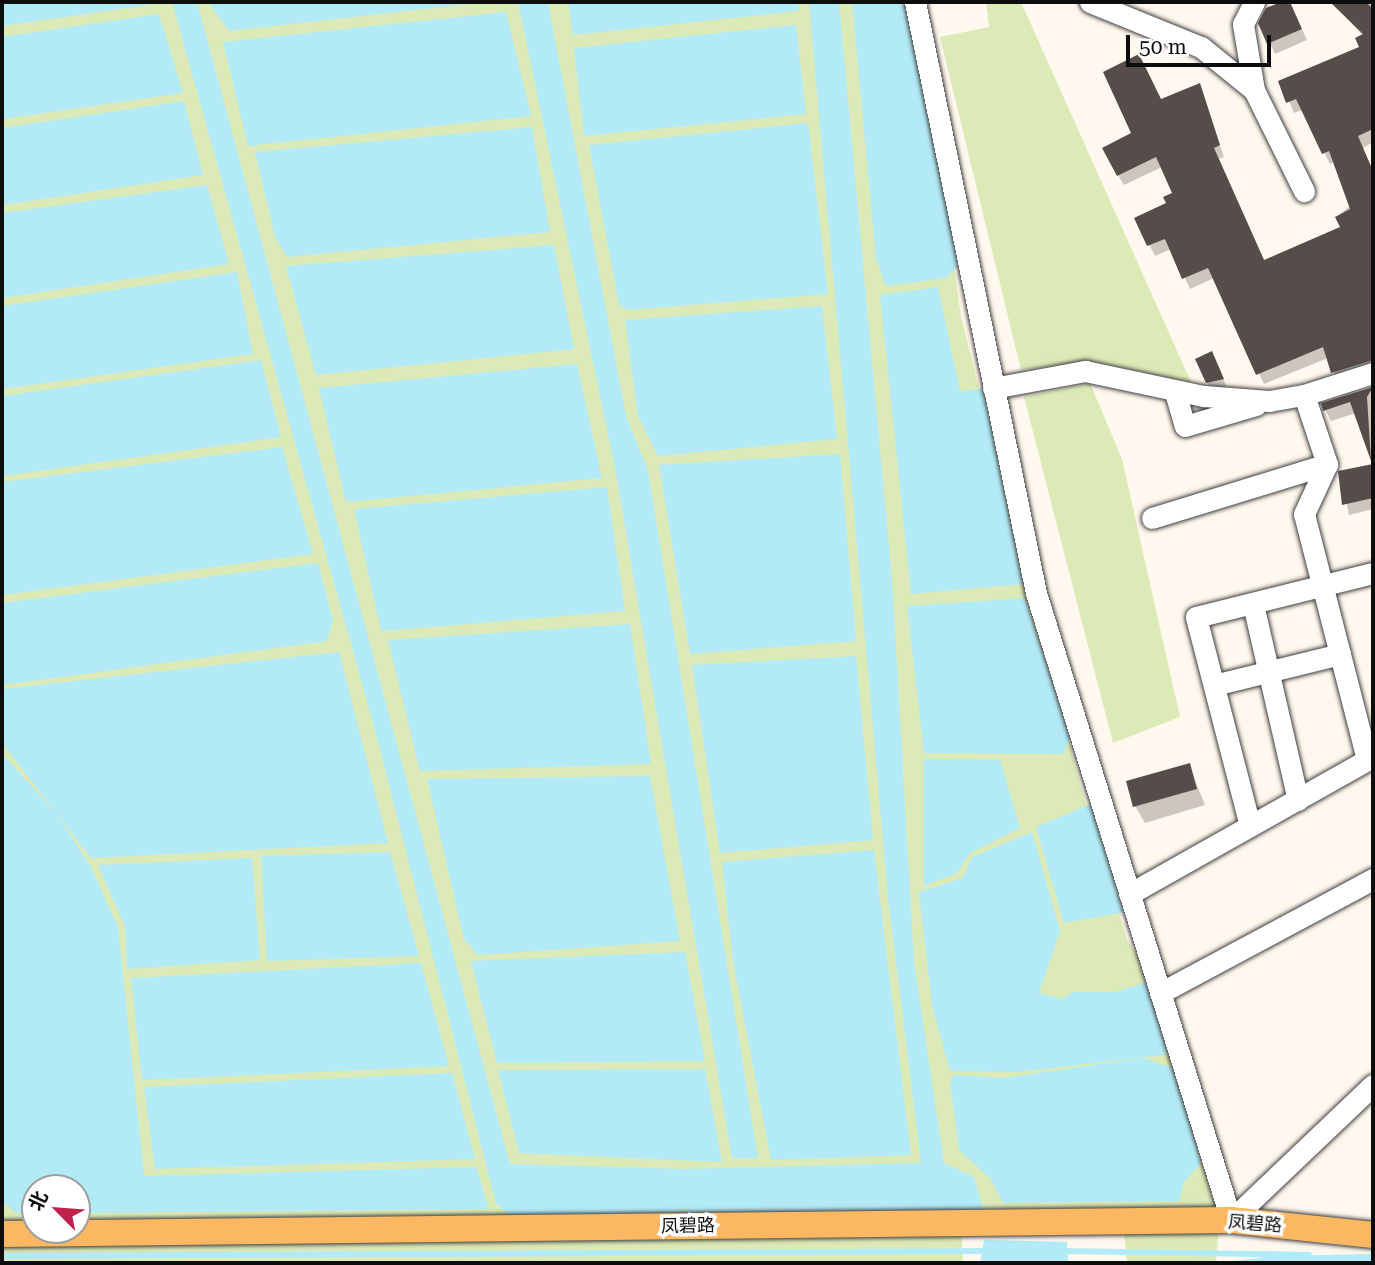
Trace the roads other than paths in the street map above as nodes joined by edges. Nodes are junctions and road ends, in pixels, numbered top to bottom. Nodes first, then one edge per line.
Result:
1 (915, 2) edge
2 (1090, 2) edge
3 (1254, 2) edge
4 (1254, 90) junction
5 (1304, 191) dead end
6 (1373, 373) edge
7 (993, 388) junction
8 (1175, 392) junction
9 (1304, 395) junction
10 (1269, 401) junction
11 (1328, 464) junction
12 (1152, 518) dead end
13 (1373, 573) edge
14 (1323, 587) junction
15 (1253, 604) junction
16 (1340, 654) junction
17 (1269, 672) junction
18 (1214, 685) junction
19 (1298, 800) junction
20 (1250, 826) junction
21 (1373, 879) edge
22 (1129, 894) junction
23 (1160, 993) junction
24 (1373, 1085) edge
25 (1231, 1220) junction
26 (2, 1234) edge
27 (1373, 1235) edge

1 - 7 street
2 - 4 street
3 - 4 street
4 - 5 street
6 - 9 street
7 - 8 street
7 - 22 street
8 - 10 street
8 - 10 street
9 - 10 street
9 - 11 street
11 - 12 street
11 - 14 street
13 - 14 street
14 - 15 street
14 - 16 street
15 - 17 street
15 - 18 street
16 - 17 street
16 - 19 street
17 - 18 street
17 - 19 street
18 - 20 street
19 - 20 street
20 - 22 street
21 - 23 street
22 - 23 street
23 - 25 street
24 - 25 street
25 - 26 main road, 凤碧路
25 - 27 main road, 凤碧路

